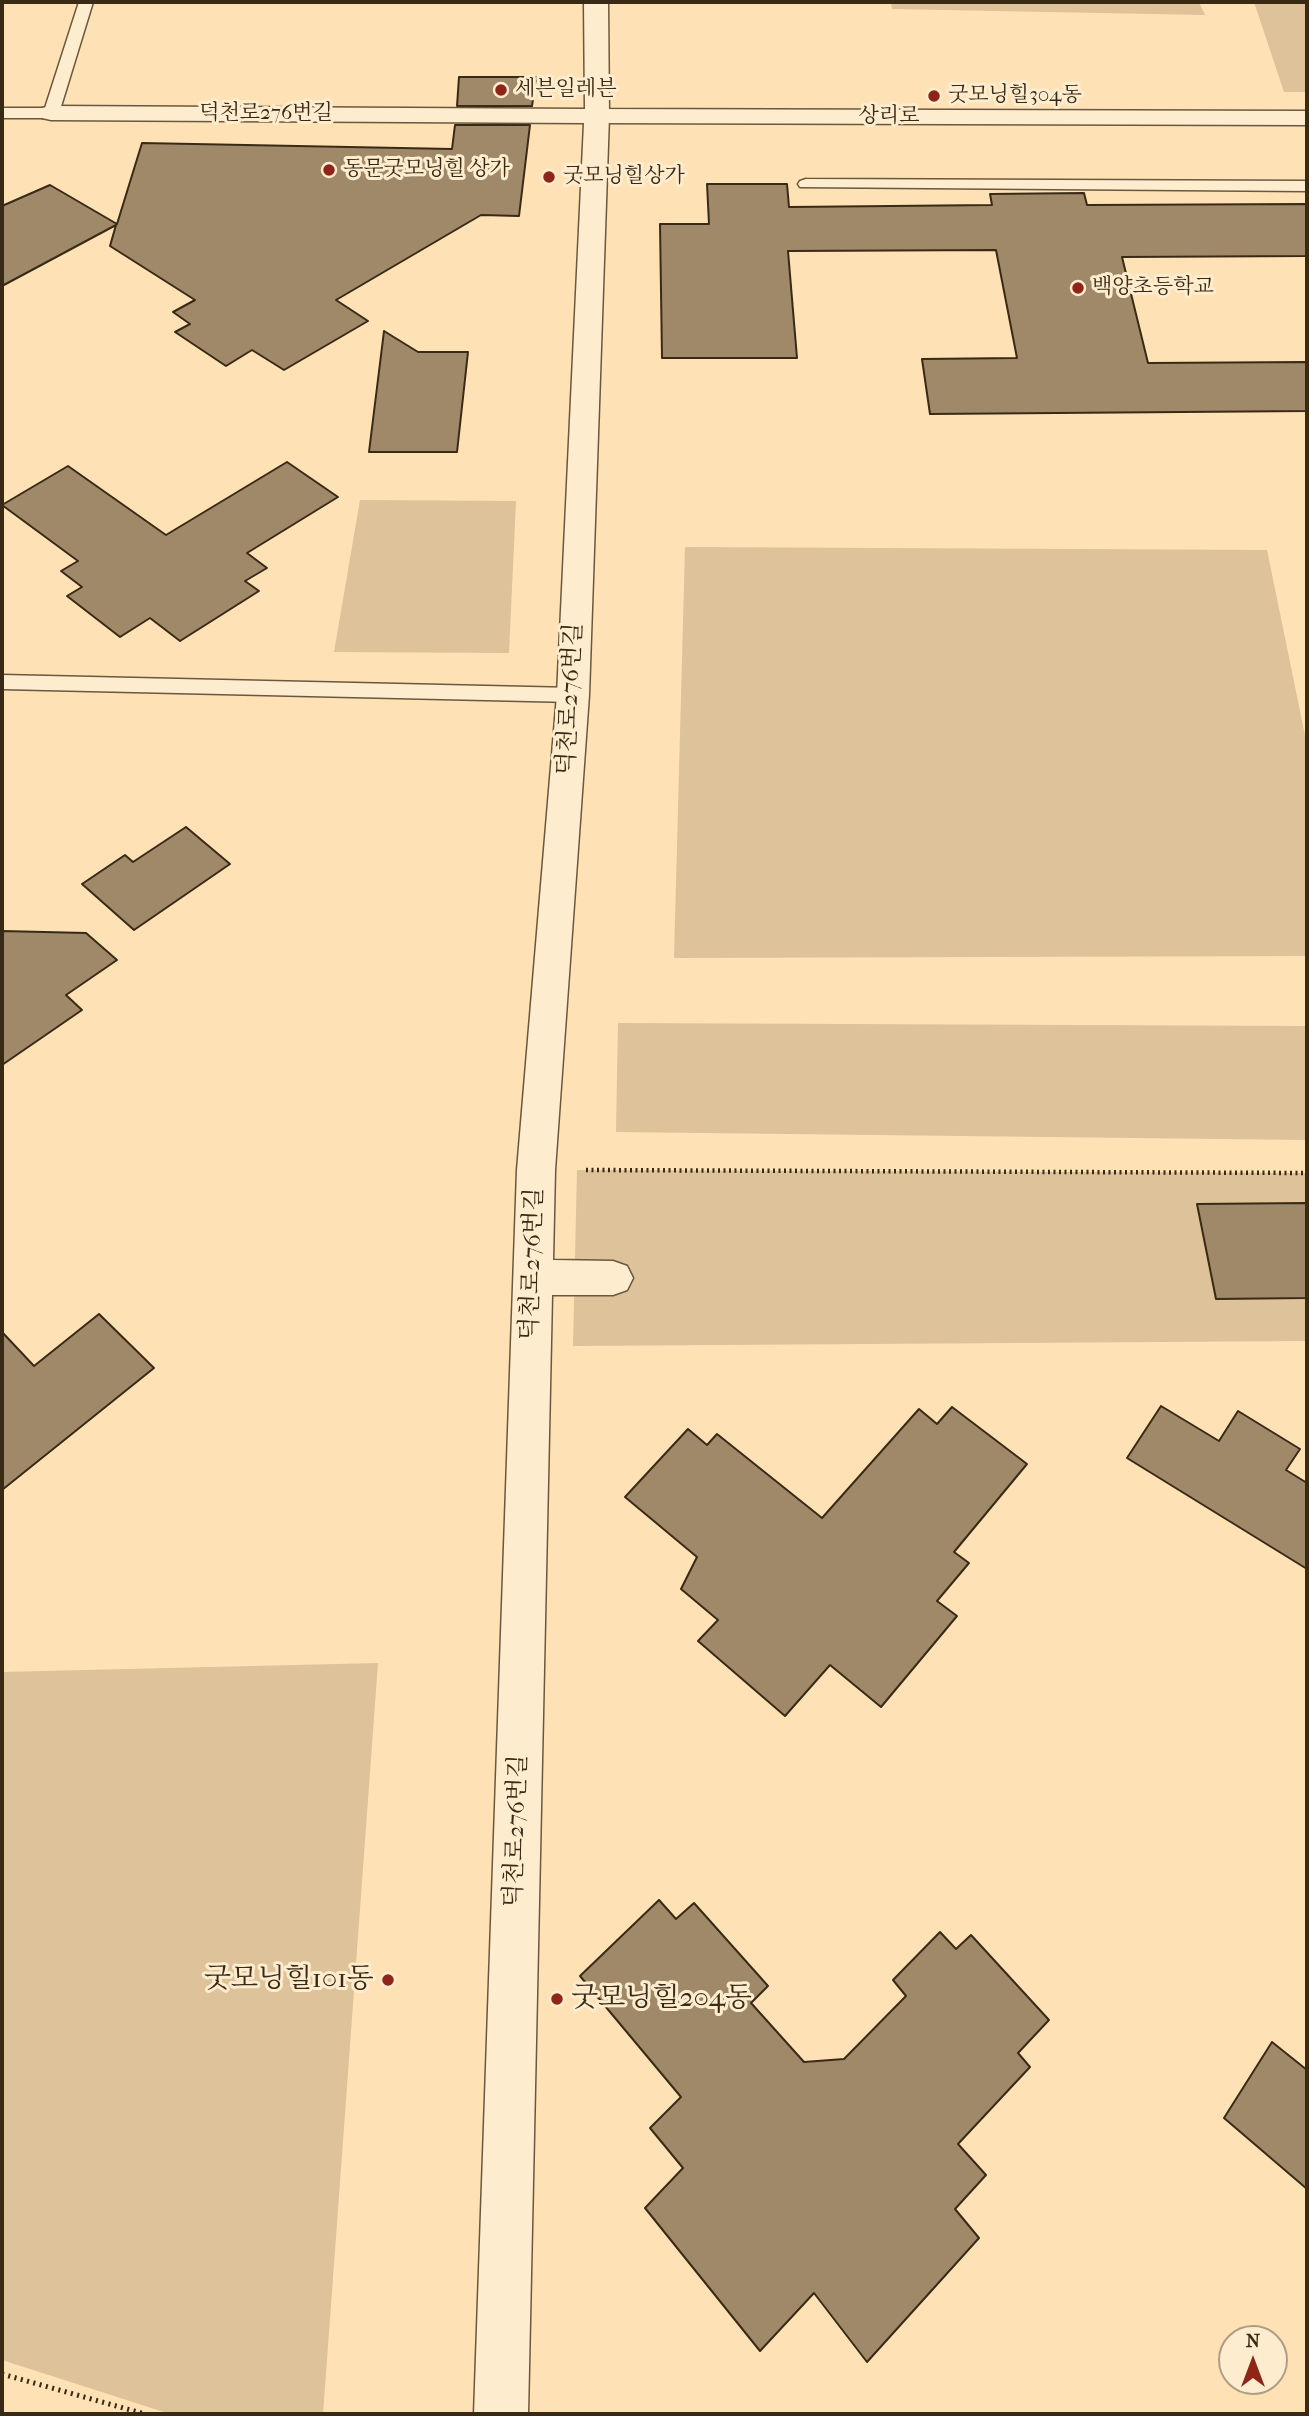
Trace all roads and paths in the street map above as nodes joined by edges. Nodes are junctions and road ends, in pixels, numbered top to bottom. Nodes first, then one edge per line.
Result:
1 (86, 2) edge
2 (596, 2) edge
3 (2, 113) edge
4 (51, 113) junction
5 (597, 116) junction
6 (1307, 118) edge
7 (806, 184) dead end
8 (1307, 186) edge
9 (2, 682) edge
10 (573, 695) junction
11 (536, 1170) junction
12 (1307, 1173) edge
13 (533, 1277) junction
14 (612, 1278) dead end
15 (2, 2374) edge
16 (145, 2414) edge
17 (501, 2414) edge

1 - 4 lane
2 - 5 street, 덕천로276번길
3 - 4 lane
4 - 5 street, 덕천로276번길
5 - 6 street, 상리로
5 - 10 street, 덕천로276번길
7 - 8 lane
9 - 10 lane
10 - 11 street, 덕천로276번길
11 - 12 path
11 - 13 street, 덕천로276번길
13 - 14 street
13 - 17 street, 덕천로276번길
15 - 16 path

